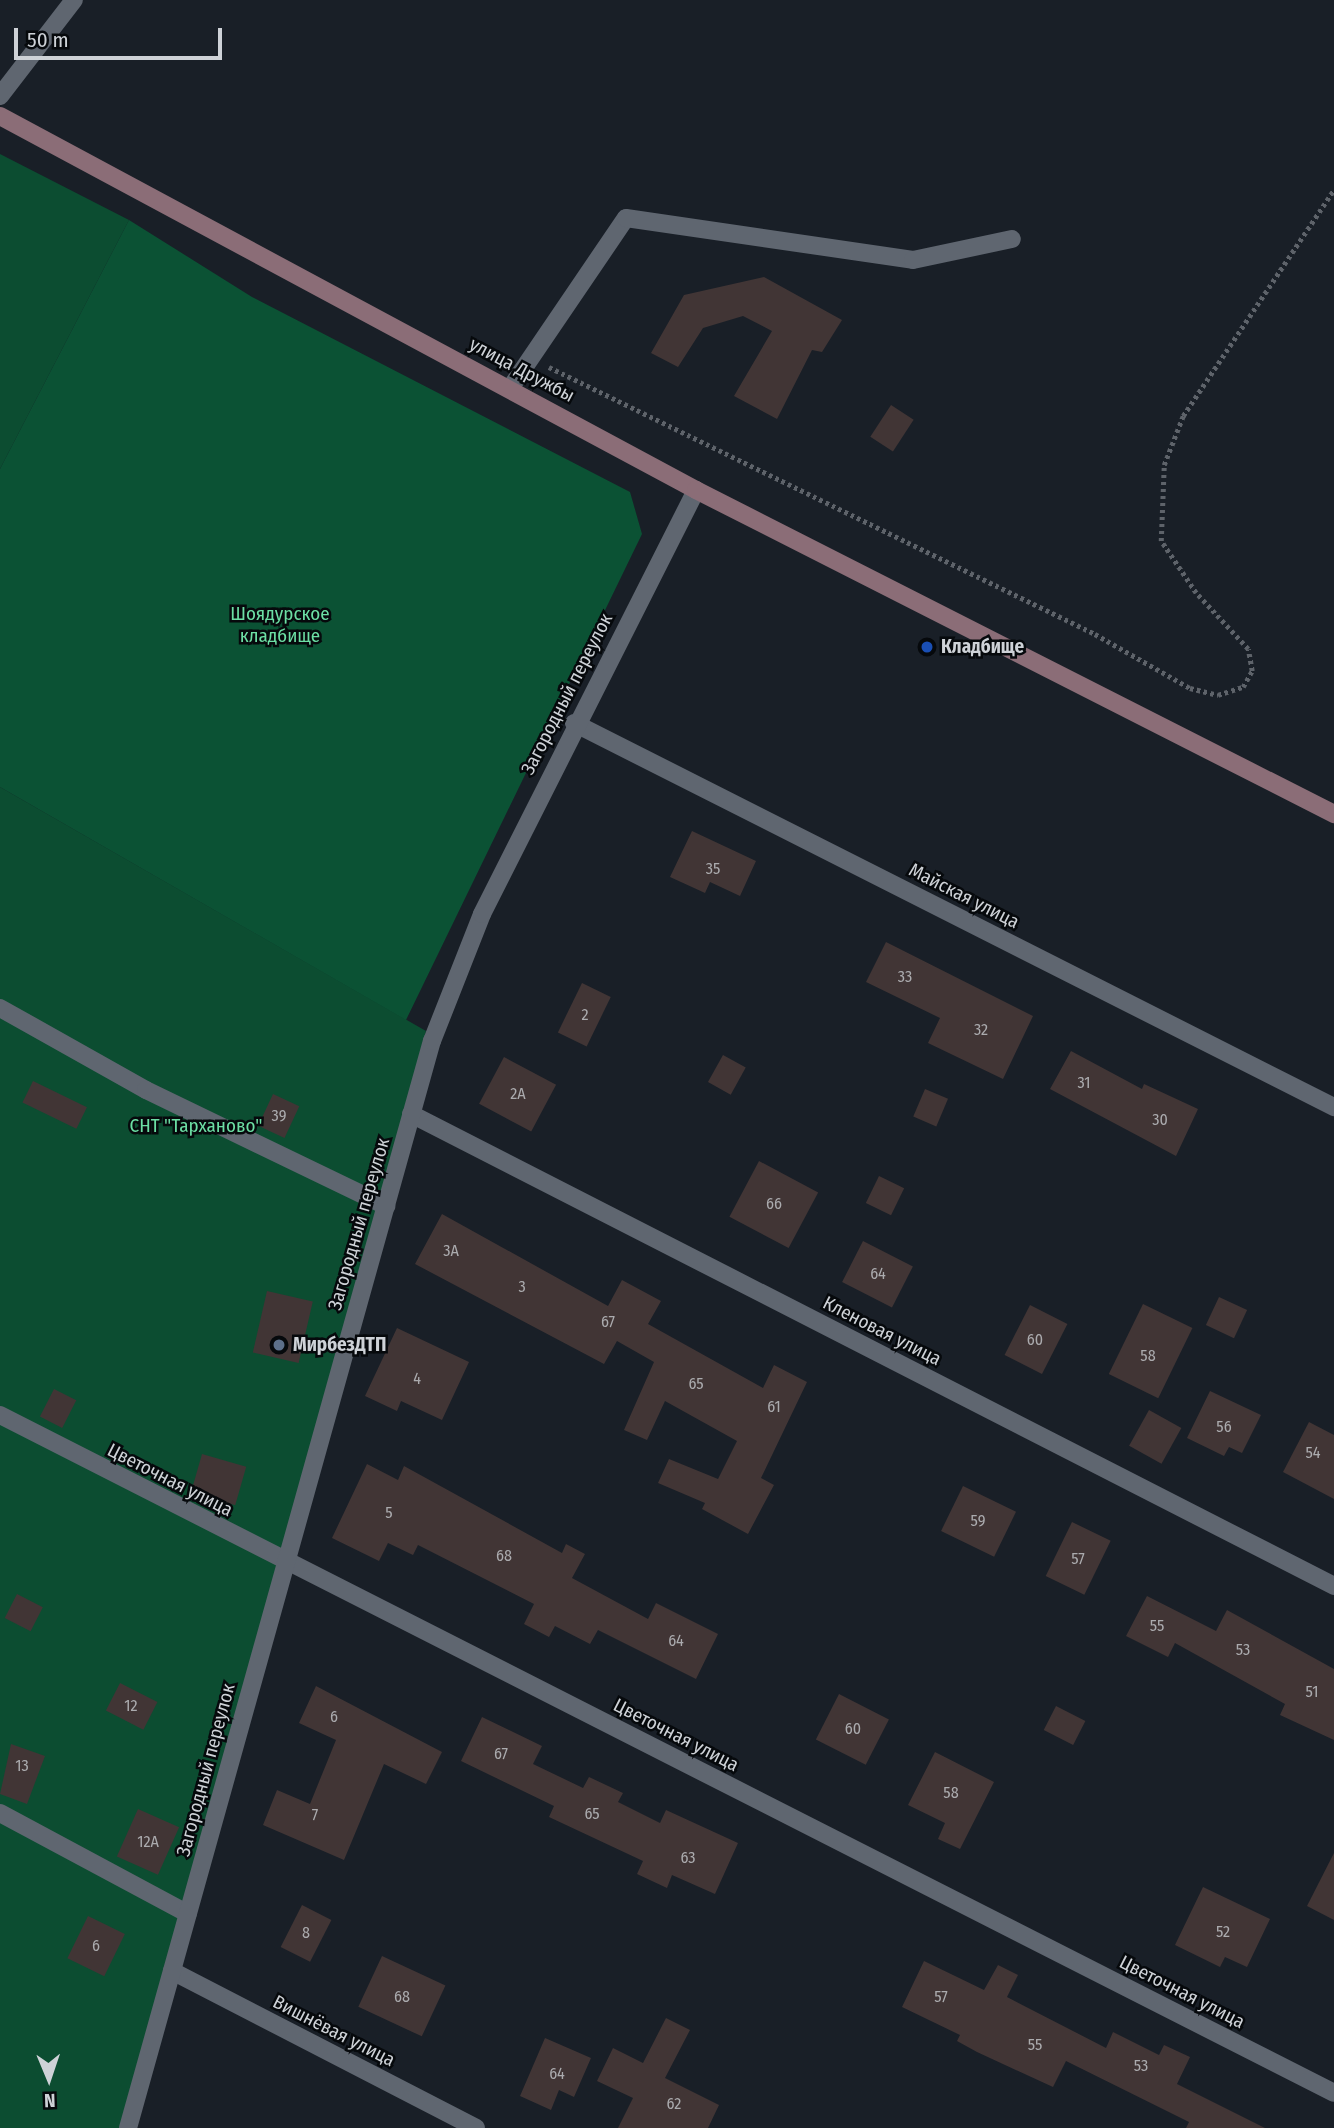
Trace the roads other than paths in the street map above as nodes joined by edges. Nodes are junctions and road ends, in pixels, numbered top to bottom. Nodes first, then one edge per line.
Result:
1 (74, 0) edge
2 (0, 96) edge
3 (0, 116) edge
4 (1012, 239) dead end
5 (511, 387) junction
6 (696, 490) junction
7 (574, 723) junction
8 (1334, 814) edge
9 (0, 1008) edge
10 (1334, 1107) edge
11 (411, 1114) junction
12 (386, 1206) junction
13 (0, 1415) edge
14 (285, 1559) junction
15 (1334, 1586) edge
16 (0, 1813) edge
17 (188, 1914) junction
18 (172, 1971) junction
19 (1334, 2092) edge
20 (128, 2128) edge
21 (476, 2128) edge

1 - 2 street
3 - 5 main road, улица Дружбы
4 - 5 street
5 - 6 main road, улица Дружбы
6 - 7 street, Загородный переулок
6 - 8 main road, улица Дружбы
7 - 10 street, Майская улица
7 - 11 street, Загородный переулок
9 - 12 street
11 - 12 street, Загородный переулок
11 - 15 street, Кленовая улица
12 - 14 street, Загородный переулок
13 - 14 street, Цветочная улица
14 - 17 street, Загородный переулок
14 - 19 street, Цветочная улица
16 - 17 street
17 - 18 street, Загородный переулок
18 - 20 street, Загородный переулок
18 - 21 street, Вишнёвая улица

